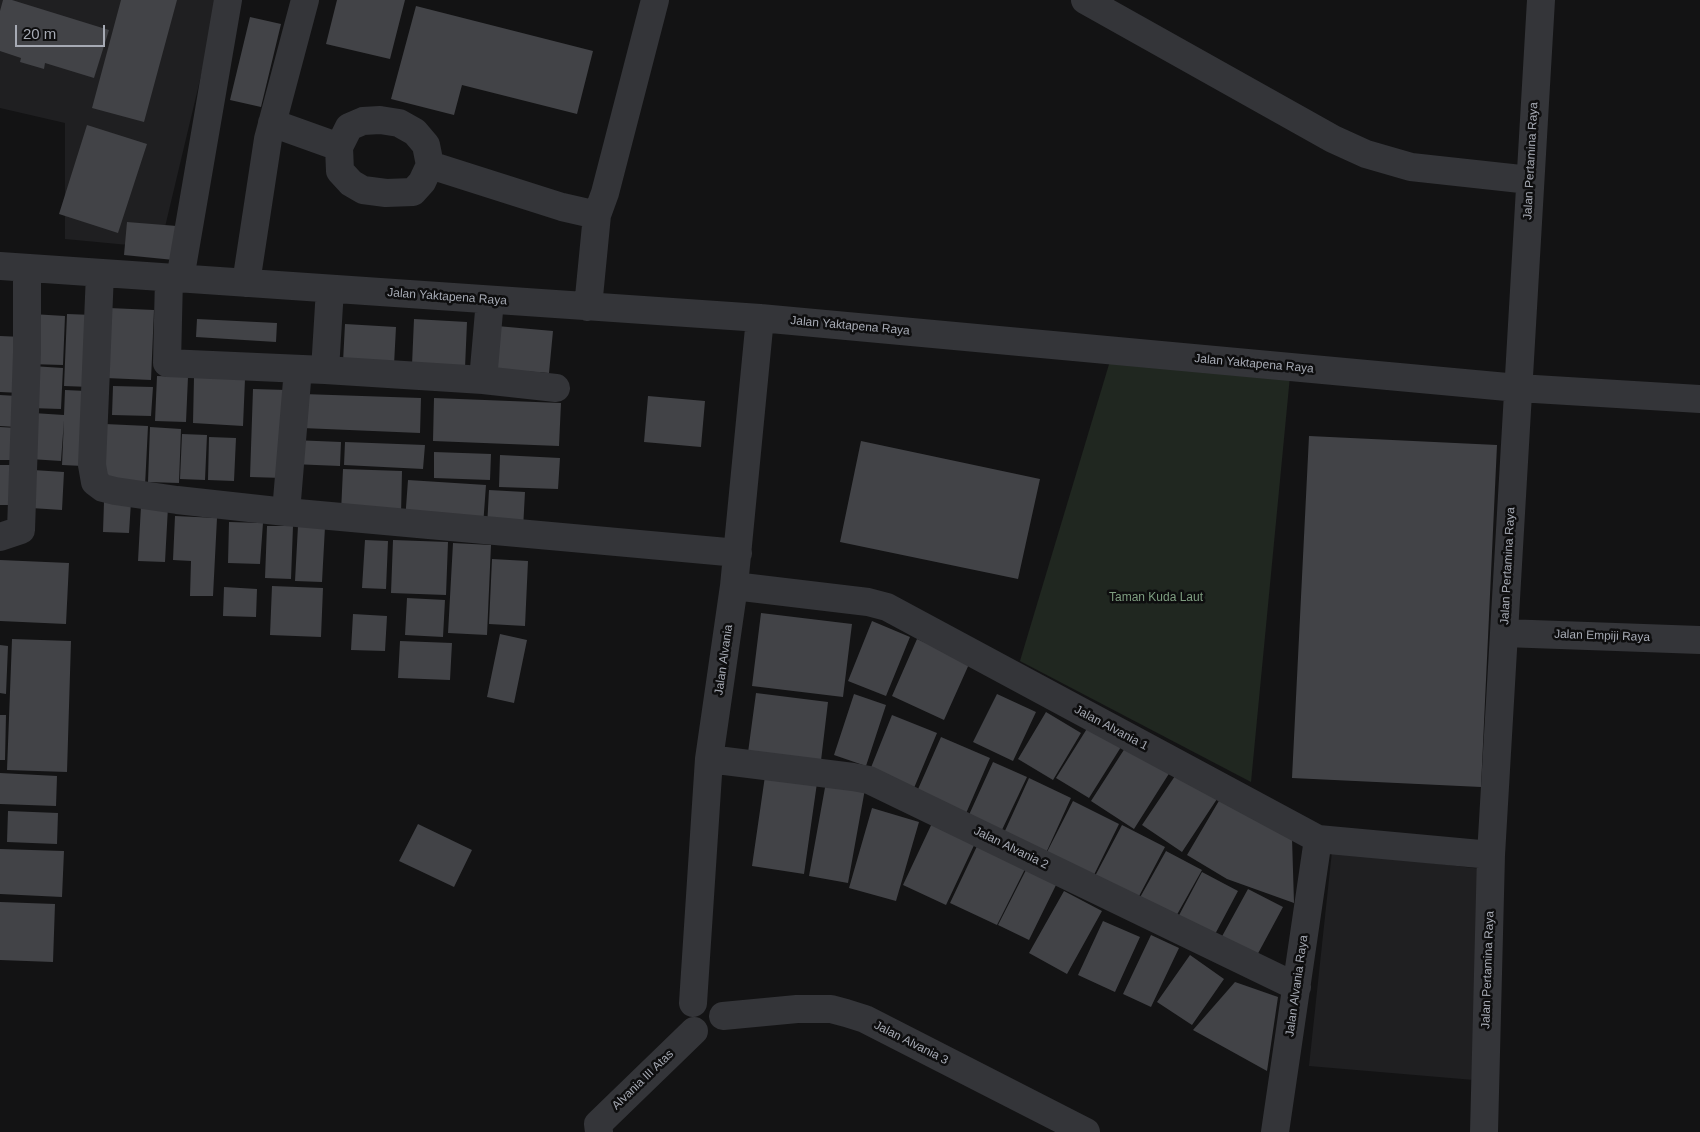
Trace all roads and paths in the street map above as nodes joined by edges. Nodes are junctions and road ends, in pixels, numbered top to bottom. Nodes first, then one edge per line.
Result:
1 (228, 0) edge
2 (305, 0) edge
3 (656, 0) edge
4 (1085, 0) edge
5 (1540, 0) edge
6 (272, 123) junction
7 (339, 147) junction
8 (430, 165) junction
9 (1530, 180) junction
10 (597, 215) junction
11 (0, 266) edge
12 (27, 268) junction
13 (100, 273) junction
14 (175, 279) junction
15 (246, 283) junction
16 (330, 289) junction
17 (490, 300) junction
18 (588, 307) junction
19 (760, 318) junction
20 (298, 369) junction
21 (325, 370) junction
22 (482, 380) junction
23 (556, 388) dead end
24 (1518, 388) junction
25 (1700, 399) edge
26 (286, 512) junction
27 (0, 537) edge
28 (738, 553) junction
29 (734, 586) junction
30 (1504, 633) junction
31 (1700, 640) edge
32 (709, 759) junction
33 (1318, 840) junction
34 (1491, 855) junction
35 (1298, 987) junction
36 (693, 1003) junction
37 (723, 1016) junction
38 (694, 1031) junction
39 (599, 1132) edge
40 (1086, 1132) edge
41 (1275, 1132) edge
42 (1484, 1132) edge

1 - 14 street
2 - 6 street
3 - 10 street
4 - 9 street
5 - 9 street, Jalan Pertamina Raya
6 - 7 street
6 - 15 street
7 - 8 street
7 - 8 street
8 - 10 street
9 - 24 street, Jalan Pertamina Raya
10 - 18 street
11 - 12 street, Jalan Yaktapena Raya
12 - 13 street, Jalan Yaktapena Raya
12 - 27 street
13 - 14 street, Jalan Yaktapena Raya
13 - 26 street
14 - 15 street, Jalan Yaktapena Raya
14 - 20 street
15 - 16 street, Jalan Yaktapena Raya
16 - 17 street, Jalan Yaktapena Raya
16 - 21 street
17 - 18 street, Jalan Yaktapena Raya
17 - 22 street
18 - 19 street, Jalan Yaktapena Raya
19 - 24 street, Jalan Yaktapena Raya
19 - 28 street, Jalan Alvania
20 - 21 street
20 - 26 street
21 - 22 street
22 - 23 street
24 - 25 street, Jalan Yaktapena Raya
24 - 30 street, Jalan Pertamina Raya
26 - 28 street
28 - 29 street, Jalan Alvania
29 - 32 street, Jalan Alvania
29 - 33 street, Jalan Alvania 1
30 - 31 street, Jalan Empiji Raya
30 - 34 street, Jalan Pertamina Raya
32 - 35 street, Jalan Alvania 2
32 - 36 street, Jalan Alvania
33 - 34 street, Jalan Alvania 1
33 - 35 street, Jalan Alvania Raya
34 - 42 street, Jalan Pertamina Raya
35 - 41 street, Jalan Alvania Raya
36 - 37 street
36 - 38 street
37 - 38 street
37 - 40 street, Jalan Alvania 3
38 - 39 street, Alvania III Atas

